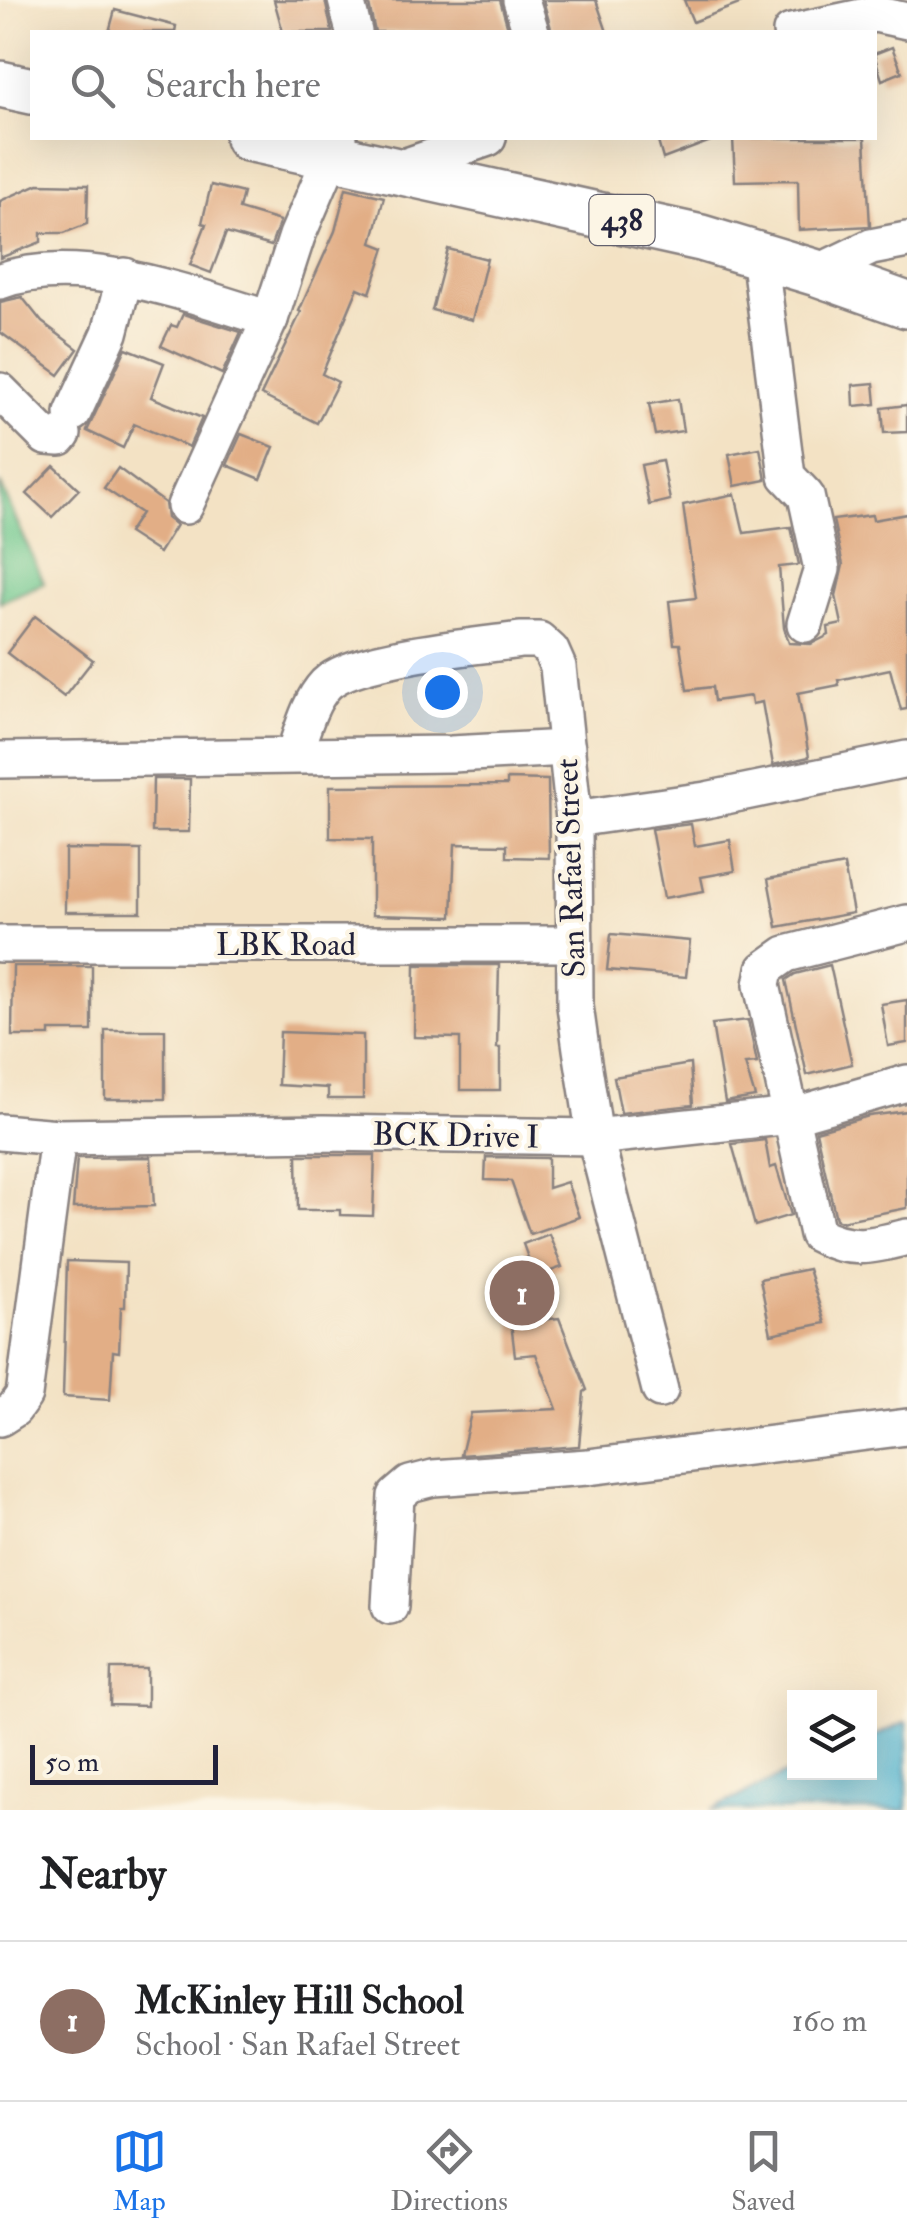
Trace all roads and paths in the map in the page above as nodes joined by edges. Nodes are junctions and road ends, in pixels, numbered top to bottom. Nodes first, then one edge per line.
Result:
1 (346, 0) edge
2 (521, 0) edge
3 (907, 21) edge
4 (354, 30) edge
5 (530, 30) edge
6 (799, 30) edge
7 (0, 84) edge
8 (30, 91) edge
9 (270, 140) edge
10 (482, 140) edge
11 (335, 146) edge
12 (398, 169) junction
13 (907, 240) edge
14 (760, 254) junction
15 (817, 273) junction
16 (125, 276) junction
17 (0, 281) edge
18 (907, 306) edge
19 (270, 319) junction
20 (0, 391) edge
21 (185, 506) dead end
22 (805, 624) dead end
23 (567, 748) junction
24 (294, 754) junction
25 (0, 760) edge
26 (907, 760) edge
27 (574, 819) junction
28 (907, 923) edge
29 (0, 944) edge
30 (573, 944) junction
31 (907, 1083) edge
32 (0, 1112) edge
33 (792, 1116) junction
34 (0, 1132) edge
35 (58, 1137) junction
36 (595, 1137) junction
37 (907, 1237) edge
38 (660, 1390) dead end
39 (0, 1418) edge
40 (907, 1427) edge
41 (390, 1606) dead end

1 - 4 street
2 - 5 street
3 - 6 street
7 - 8 main road
9 - 11 main road, 438
10 - 12 street
11 - 12 main road, 438
11 - 19 street
12 - 14 main road, 438
13 - 15 street
14 - 15 main road, 438
14 - 22 street
15 - 18 main road, 438
16 - 17 street
16 - 19 street
16 - 20 street
19 - 21 street
23 - 24 street
23 - 24 street, San Rafael Street
23 - 27 street, San Rafael Street
24 - 25 street
26 - 27 street
27 - 30 street, San Rafael Street
28 - 33 street
29 - 30 street, LBK Road
30 - 36 street, San Rafael Street
31 - 33 street, BCK Drive I
32 - 34 street
33 - 36 street, BCK Drive I
33 - 37 street
34 - 35 street, BCK Drive I
35 - 36 street, BCK Drive I
35 - 39 street
36 - 38 street, San Rafael Street
40 - 41 street

